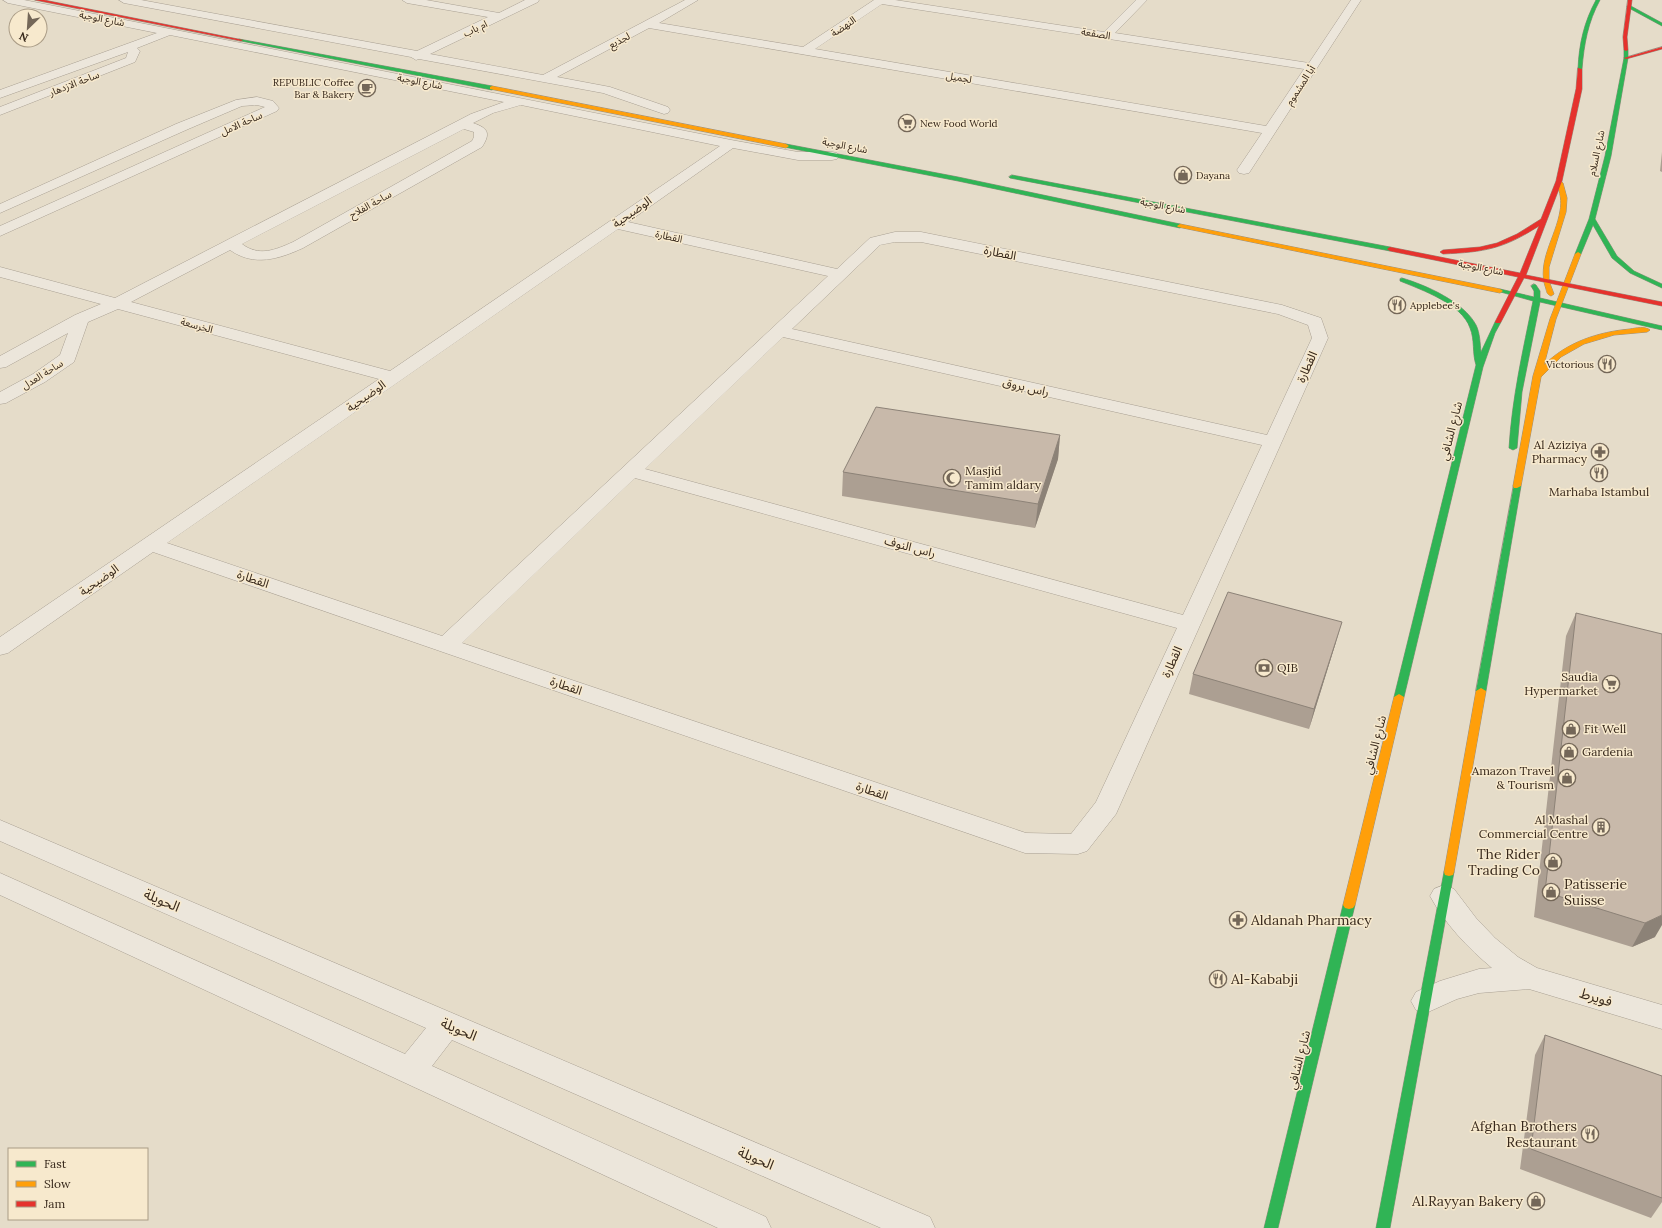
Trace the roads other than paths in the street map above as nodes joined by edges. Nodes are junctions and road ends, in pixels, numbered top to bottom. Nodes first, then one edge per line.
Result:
1 (8, 0) edge
2 (37, 0) edge
3 (84, 0) edge
4 (124, 0) edge
5 (407, 0) edge
6 (534, 0) edge
7 (693, 0) edge
8 (881, 0) edge
9 (1142, 0) edge
10 (1356, 0) edge
11 (1598, 0) edge
12 (1629, 3) edge
13 (499, 16) junction
14 (648, 24) junction
15 (1662, 25) edge
16 (171, 31) junction
17 (1107, 35) junction
18 (128, 46) junction
19 (1662, 48) edge
20 (805, 51) junction
21 (416, 56) junction
22 (1626, 58) junction
23 (1312, 67) junction
24 (544, 79) junction
25 (0, 94) edge
26 (492, 95) junction
27 (525, 102) junction
28 (668, 111) joint
29 (0, 112) edge
30 (480, 113) junction
31 (463, 124) junction
32 (1271, 131) junction
33 (731, 144) junction
34 (832, 156) junction
35 (1244, 170) dead end
36 (1004, 175) dead end
37 (958, 179) junction
38 (1559, 180) junction
39 (0, 209) edge
40 (1592, 219) junction
41 (1544, 220) junction
42 (616, 224) junction
43 (1, 231) edge
44 (231, 244) junction
45 (1372, 245) junction
46 (1340, 258) junction
47 (0, 272) edge
48 (840, 274) junction
49 (1522, 276) junction
50 (1566, 285) junction
51 (1662, 286) edge
52 (1549, 288) junction
53 (1515, 290) junction
54 (1536, 294) junction
55 (1563, 298) junction
56 (1582, 298) dead end
57 (117, 303) junction
58 (1662, 304) edge
59 (1662, 314) edge
60 (81, 319) junction
61 (1662, 328) edge
62 (779, 331) junction
63 (1662, 332) edge
64 (0, 362) edge
65 (1479, 366) junction
66 (1538, 376) junction
67 (393, 377) junction
68 (0, 399) edge
69 (1273, 442) junction
70 (631, 471) junction
71 (1519, 478) junction
72 (150, 544) junction
73 (1189, 624) junction
74 (446, 645) junction
75 (0, 648) edge
76 (0, 830) edge
77 (0, 883) edge
78 (1444, 896) junction
79 (1529, 977) junction
80 (1426, 1001) junction
81 (1662, 1017) edge
82 (447, 1024) junction
83 (410, 1071) junction
84 (754, 1228) edge
85 (918, 1228) edge
86 (1271, 1228) edge
87 (1383, 1228) edge

1 - 16 street, شارع الوجبة
2 - 34 main road, شارع الوجبة
3 - 28 main road, شارع الوجبة
4 - 21 street, شارع الوجبة
5 - 13 street
6 - 13 street, ام باب
7 - 14 street, لجذيع
8 - 17 street, الصقعة
8 - 20 street, النهضة
9 - 17 street
10 - 23 street, أبا المشموم
11 - 38 main road
12 - 15 main road
12 - 22 main road, شارع السلام
13 - 21 street, ام باب
14 - 20 street, لجميل
14 - 24 street, لجذيع
16 - 18 street, ساحة الازدهار
16 - 26 street, شارع الوجبة
17 - 23 street, الصقعة
18 - 25 street, ساحة الازدهار
18 - 29 street, ساحة الازدهار
19 - 22 main road
20 - 32 street, لجميل
21 - 24 street, شارع الوجبة
22 - 40 main road, شارع السلام
23 - 32 street, أبا المشموم
24 - 28 street, شارع الوجبة
26 - 27 street, شارع الوجبة
26 - 30 street
27 - 30 street
27 - 33 street, شارع الوجبة
30 - 31 street
31 - 44 street
31 - 44 street, ساحة الفلاح
32 - 35 street, أبا المشموم
33 - 34 street, شارع الوجبة
33 - 42 street, الوضيحية
34 - 37 main road, شارع الوجبة
36 - 45 main road, شارع الوجبة
37 - 46 main road, شارع الوجبة
37 - 53 main road
38 - 41 main road
38 - 52 main road
39 - 43 street, ساحة الامل
40 - 50 main road, شارع السلام
40 - 51 main road
41 - 45 main road
41 - 49 main road
42 - 48 street, القطارة
42 - 67 street, الوضيحية
44 - 57 street
45 - 49 main road, شارع الوجبة
46 - 53 main road, شارع الوجبة
46 - 65 main road
47 - 57 street, الخرسعة
48 - 62 street, القطارة
48 - 69 street, القطارة
49 - 52 main road, شارع الوجبة
49 - 53 main road, شارع الشافي
49 - 54 main road
50 - 52 main road
50 - 55 main road, شارع السلام
50 - 58 main road
52 - 54 main road
52 - 55 main road
53 - 54 main road, شارع الوجبة
53 - 65 main road, شارع الشافي
54 - 55 main road, شارع الوجبة
54 - 71 main road
55 - 61 main road, شارع الوجبة
55 - 66 main road
56 - 59 main road
57 - 60 street
57 - 67 street, الخرسعة
60 - 64 street
60 - 68 street, ساحة العدل
62 - 69 street, راس بروق
62 - 70 street, القطارة
63 - 66 main road
65 - 86 main road, شارع الشافي
66 - 71 main road
67 - 72 street, الوضيحية
69 - 73 street, القطارة
70 - 73 street, راس النوف
70 - 74 street, القطارة
71 - 78 main road
72 - 74 street, القطارة
72 - 75 street, الوضيحية
73 - 74 street, القطارة
76 - 82 street, الحويلة
77 - 83 street
78 - 79 street, فويرط
78 - 80 main road
79 - 80 street, فويرط
79 - 81 street, فويرط
80 - 87 main road
82 - 83 street
82 - 85 street, الحويلة
83 - 84 street

